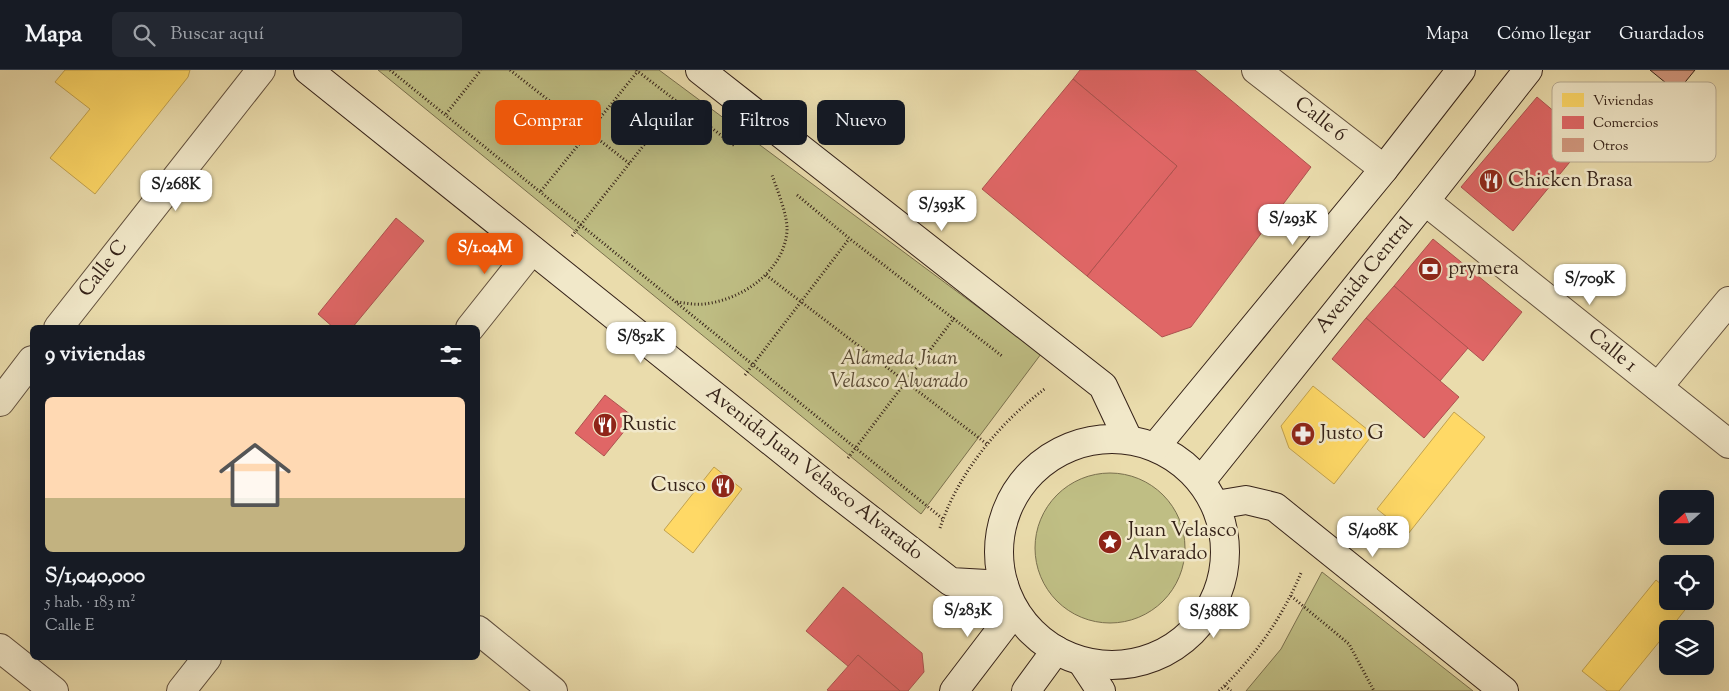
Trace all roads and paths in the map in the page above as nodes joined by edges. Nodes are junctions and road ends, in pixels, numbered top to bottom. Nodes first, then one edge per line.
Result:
1 (261, 70) edge
2 (308, 70) edge
3 (390, 70) edge
4 (481, 70) edge
5 (510, 70) edge
6 (1256, 70) edge
7 (1461, 70) edge
8 (1528, 70) edge
9 (637, 71) edge
10 (701, 71) edge
11 (548, 100) edge
12 (674, 100) edge
13 (680, 100) edge
14 (446, 114) junction
15 (601, 116) edge
16 (712, 129) edge
17 (601, 142) edge
18 (578, 145) edge
19 (645, 145) edge
20 (741, 151) dead end
21 (630, 164) junction
22 (764, 169) dead end
23 (1384, 169) junction
24 (772, 175) junction
25 (779, 180) dead end
26 (541, 191) junction
27 (793, 192) dead end
28 (1425, 202) junction
29 (875, 207) junction
30 (581, 224) junction
31 (850, 239) junction
32 (541, 257) junction
33 (766, 275) junction
34 (977, 288) junction
35 (1729, 301) edge
36 (676, 302) junction
37 (801, 303) junction
38 (953, 318) junction
39 (60, 325) edge
40 (473, 325) edge
41 (1007, 360) dead end
42 (30, 363) edge
43 (753, 365) junction
44 (1079, 368) junction
45 (905, 382) junction
46 (1037, 383) dead end
47 (1658, 388) junction
48 (1045, 389) junction
49 (0, 402) edge
50 (724, 404) junction
51 (1128, 439) junction
52 (987, 444) junction
53 (1729, 444) edge
54 (1156, 446) junction
55 (856, 448) junction
56 (1201, 481) junction
57 (827, 486) junction
58 (1216, 505) junction
59 (943, 519) junction
60 (929, 565) junction
61 (1302, 571) dead end
62 (1004, 585) junction
63 (1291, 596) junction
64 (1015, 611) junction
65 (480, 632) edge
66 (0, 648) edge
67 (1056, 650) junction
68 (205, 660) edge
69 (1082, 662) junction
70 (1225, 686) junction
71 (551, 690) edge
72 (54, 691) edge
73 (181, 691) edge
74 (954, 691) edge
75 (1026, 691) edge
76 (1101, 691) edge
77 (1219, 691) edge
78 (1231, 691) edge
79 (1374, 691) edge
80 (1504, 691) edge

1 - 39 main road, Calle C
2 - 32 main road, Avenida Juan Velasco Alvarado
3 - 14 path
4 - 14 path
5 - 11 path
6 - 23 main road, Calle 6
7 - 23 main road
8 - 28 main road, Avenida Central
9 - 12 path
9 - 15 path
10 - 13 path
10 - 29 main road
14 - 26 path
16 - 20 path
17 - 21 path
18 - 26 path
19 - 21 path
21 - 30 path
22 - 24 path
23 - 54 main road
24 - 25 path
24 - 33 path
26 - 30 path
27 - 31 path
28 - 47 main road, Calle 1
28 - 56 main road, Avenida Central
29 - 31 path
29 - 34 main road
30 - 32 path
30 - 36 path
31 - 37 path
31 - 38 path
32 - 40 main road
32 - 50 main road, Avenida Juan Velasco Alvarado
33 - 36 path
33 - 37 path
34 - 38 path
34 - 44 main road
35 - 47 main road
36 - 43 path
37 - 43 path
37 - 45 path
38 - 41 path
38 - 45 path
42 - 49 main road
43 - 50 path
43 - 55 path
44 - 48 path
44 - 51 main road
45 - 52 path
45 - 55 path
46 - 48 path
47 - 53 main road, Calle 1
48 - 52 path
50 - 57 main road, Avenida Juan Velasco Alvarado
51 - 54 main road
51 - 62 main road
52 - 59 path
54 - 56 main road
55 - 57 path
55 - 59 path
56 - 58 main road
57 - 60 main road, Avenida Juan Velasco Alvarado
58 - 69 main road
58 - 80 main road
59 - 60 path
60 - 62 main road, Avenida Juan Velasco Alvarado
61 - 63 path
62 - 64 main road
63 - 70 path
63 - 79 path
64 - 67 main road
64 - 74 main road
65 - 71 main road
66 - 72 main road
67 - 69 main road
67 - 75 main road
68 - 73 main road
69 - 76 main road
70 - 77 path
70 - 78 path

